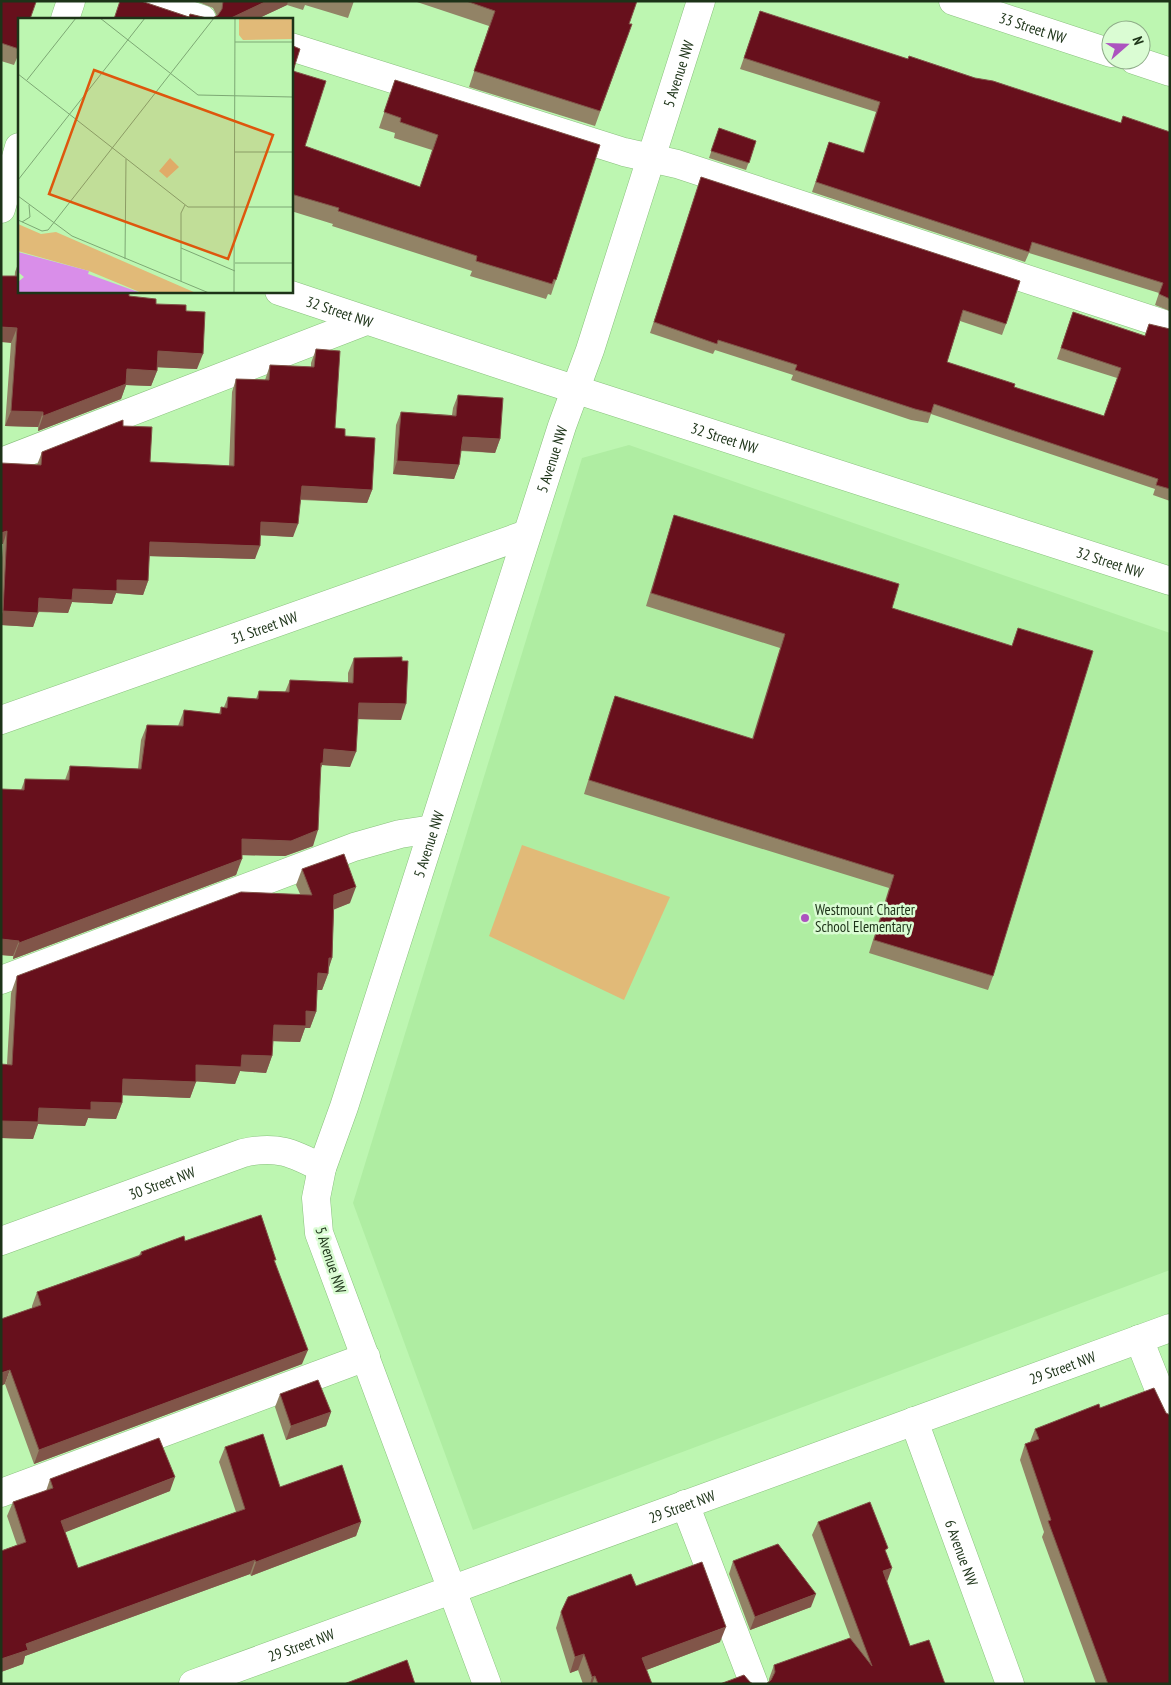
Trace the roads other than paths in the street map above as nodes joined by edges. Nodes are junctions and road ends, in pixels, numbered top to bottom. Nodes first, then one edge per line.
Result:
1 (71, 1) edge
2 (147, 1) edge
3 (701, 1) edge
4 (954, 1) edge
5 (65, 18) edge
6 (199, 18) edge
7 (292, 47) edge
8 (1101, 50) edge
9 (1151, 66) edge
10 (1170, 72) edge
11 (18, 151) edge
12 (652, 158) junction
13 (6, 201) edge
14 (282, 292) edge
15 (366, 321) junction
16 (1170, 326) edge
17 (576, 390) junction
18 (1, 462) edge
19 (527, 534) junction
20 (1170, 581) edge
21 (1, 720) edge
22 (433, 829) junction
23 (1, 980) edge
24 (322, 1168) junction
25 (1, 1241) edge
26 (1170, 1328) edge
27 (1139, 1339) junction
28 (366, 1357) junction
29 (1170, 1417) edge
30 (914, 1421) junction
31 (1, 1493) edge
32 (685, 1504) junction
33 (452, 1589) junction
34 (210, 1681) edge
35 (487, 1684) edge
36 (754, 1684) edge
37 (1010, 1684) edge

1 - 5 street
2 - 6 street
3 - 12 street, 5 Avenue NW
4 - 8 street, 33 Street NW
7 - 12 street
9 - 10 street
11 - 13 street
12 - 16 street
12 - 17 street, 5 Avenue NW
14 - 15 street, 32 Street NW
15 - 17 street, 32 Street NW
15 - 18 street
17 - 19 street, 5 Avenue NW
17 - 20 street, 32 Street NW
19 - 21 street, 31 Street NW
19 - 22 street, 5 Avenue NW
22 - 23 street
22 - 24 street, 5 Avenue NW
24 - 25 street, 30 Street NW
24 - 28 street, 5 Avenue NW
26 - 27 street, 29 Street NW
27 - 29 street
27 - 30 street, 29 Street NW
28 - 31 street
28 - 33 street, 5 Avenue NW
30 - 32 street, 29 Street NW
30 - 37 street, 6 Avenue NW
32 - 33 street, 29 Street NW
32 - 36 street
33 - 34 street, 29 Street NW
33 - 35 street, 5 Avenue NW

